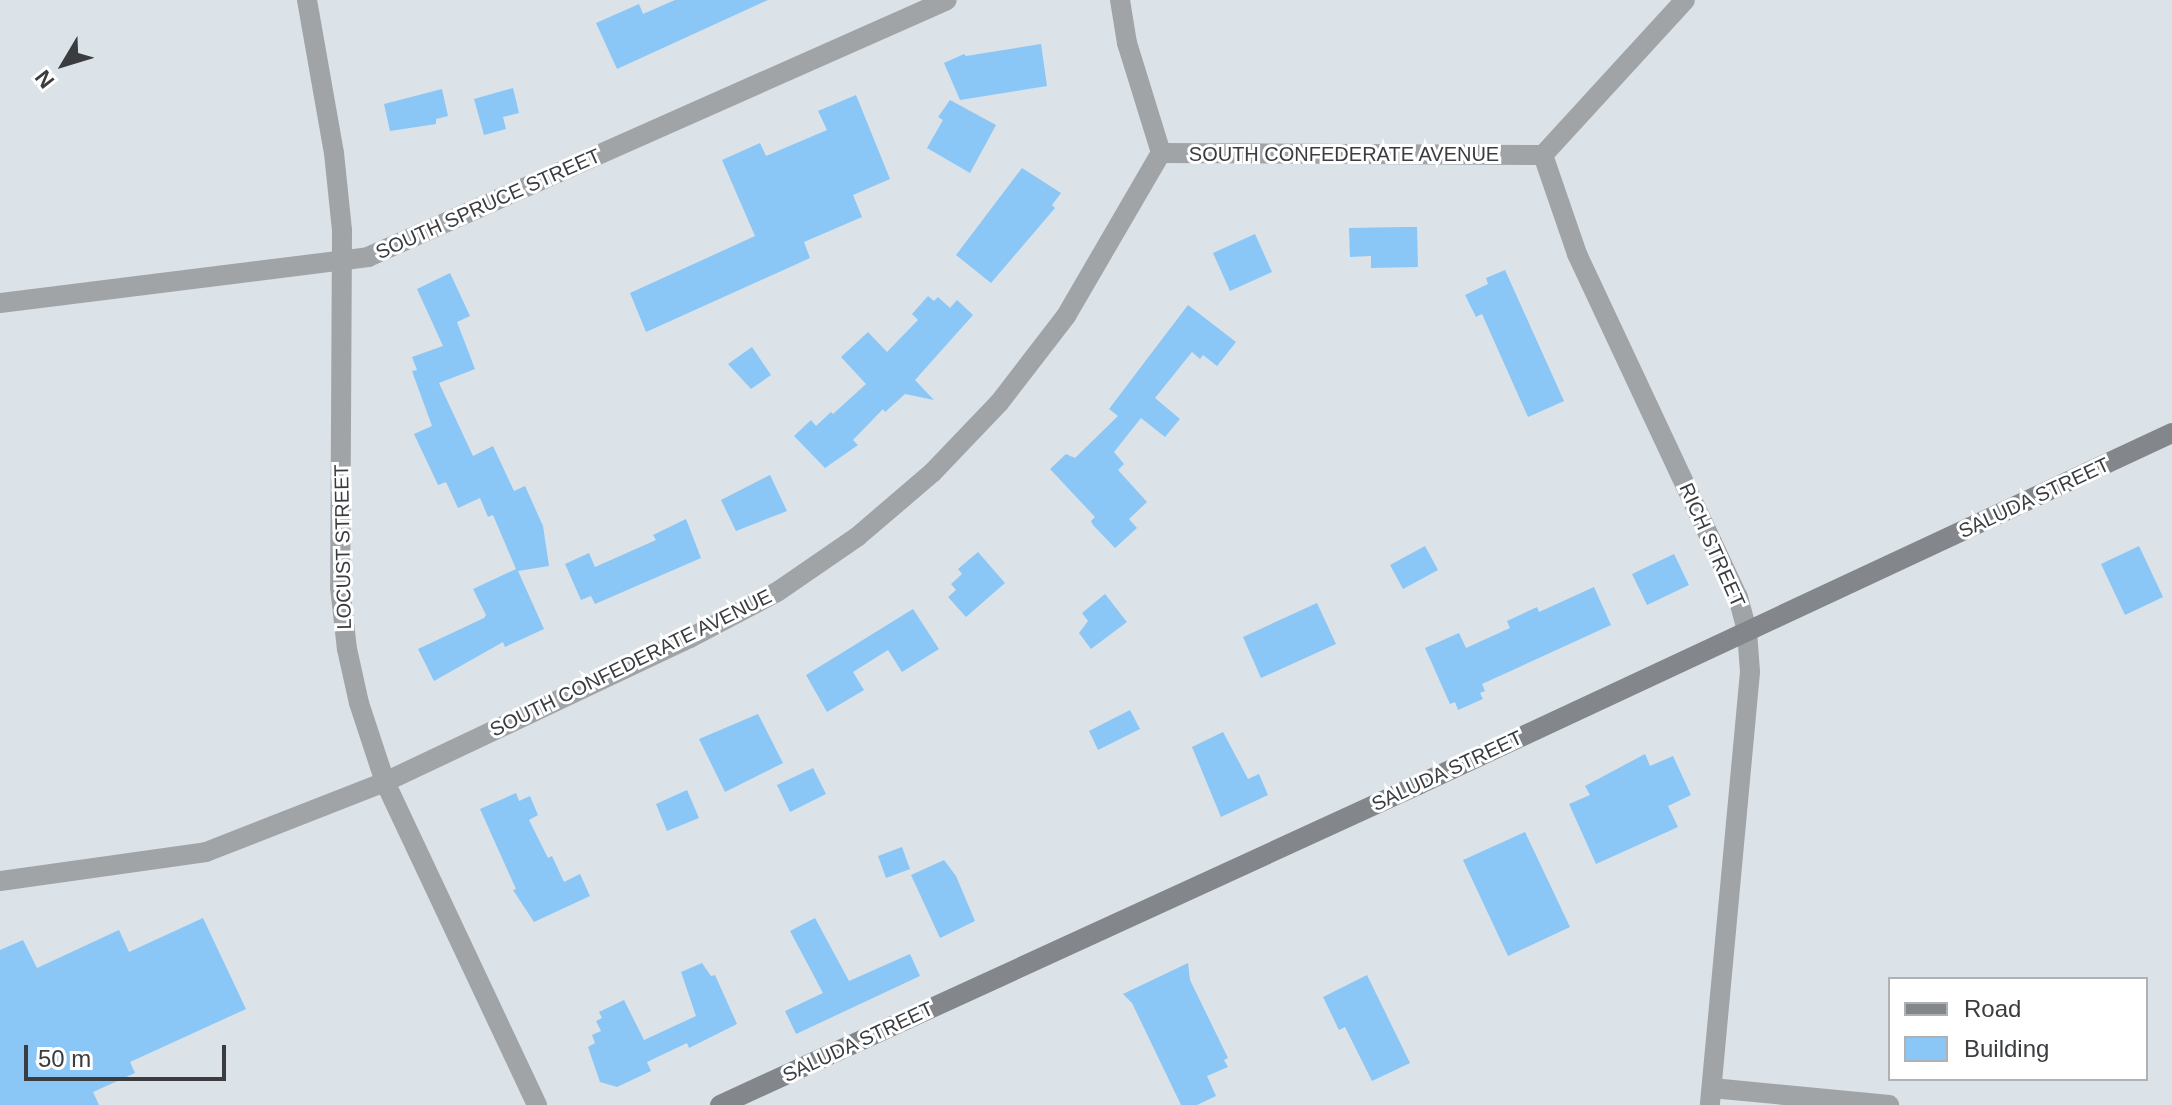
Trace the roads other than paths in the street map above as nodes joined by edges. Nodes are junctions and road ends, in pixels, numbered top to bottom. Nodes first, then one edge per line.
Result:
1 (307, 0) edge
2 (947, 0) edge
3 (1120, 0) edge
4 (1685, 0) edge
5 (1161, 153) junction
6 (1543, 155) junction
7 (341, 261) junction
8 (0, 303) edge
9 (2172, 433) edge
10 (1747, 631) junction
11 (385, 782) junction
12 (0, 881) edge
13 (1711, 1096) edge
14 (537, 1105) edge
15 (720, 1105) edge
16 (1889, 1105) edge

1 - 7 street, LOCUST STREET
2 - 7 street, SOUTH SPRUCE STREET
3 - 5 street
4 - 6 street
5 - 6 street, SOUTH CONFEDERATE AVENUE
5 - 11 street, SOUTH CONFEDERATE AVENUE
6 - 10 street, RICH STREET
7 - 8 street, SOUTH SPRUCE STREET
7 - 11 street, LOCUST STREET
9 - 10 main road, SALUDA STREET
10 - 13 street, RICH STREET
10 - 15 main road, SALUDA STREET
11 - 12 street, SOUTH CONFEDERATE AVENUE
11 - 14 street, LOCUST STREET
13 - 16 street

